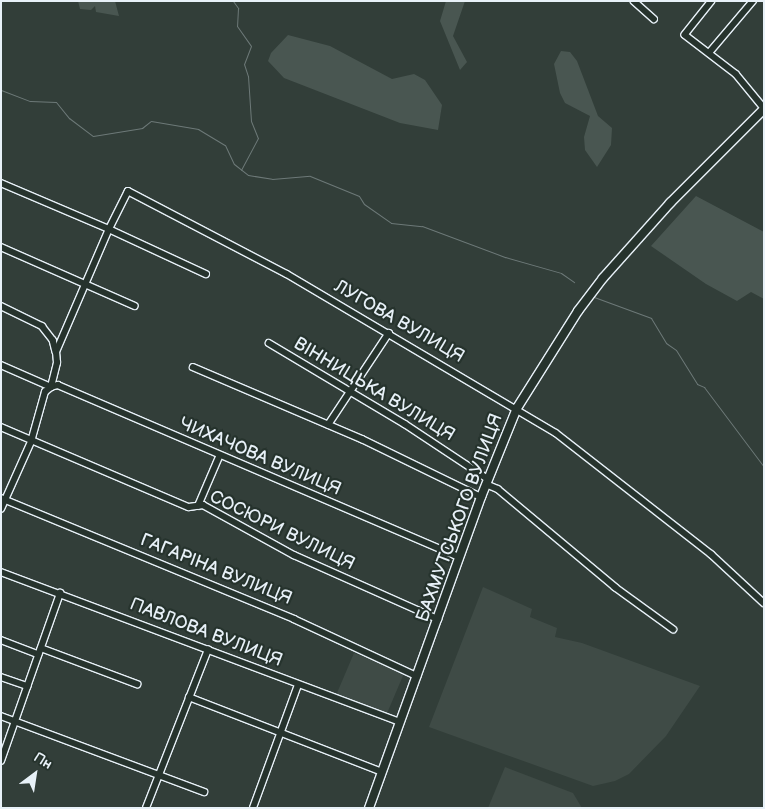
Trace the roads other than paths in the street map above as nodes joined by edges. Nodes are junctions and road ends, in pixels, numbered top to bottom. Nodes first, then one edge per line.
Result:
1 (634, 1) edge
2 (712, 1) edge
3 (753, 1) edge
4 (654, 19) dead end
5 (709, 53) junction
6 (764, 108) edge
7 (1, 183) edge
8 (109, 229) junction
9 (1, 247) edge
10 (206, 274) dead end
11 (85, 282) junction
12 (1, 306) edge
13 (135, 306) dead end
14 (388, 333) junction
15 (269, 343) dead end
16 (56, 352) junction
17 (1, 365) edge
18 (194, 367) dead end
19 (51, 387) junction
20 (350, 391) junction
21 (517, 408) junction
22 (328, 425) junction
23 (1, 427) edge
24 (31, 442) junction
25 (219, 457) junction
26 (487, 481) junction
27 (481, 497) junction
28 (3, 498) edge
29 (198, 506) junction
30 (1, 509) edge
31 (459, 557) junction
32 (1, 572) edge
33 (60, 593) junction
34 (764, 602) edge
35 (438, 619) junction
36 (673, 629) dead end
37 (1, 640) edge
38 (208, 650) junction
39 (39, 651) junction
40 (417, 676) junction
41 (1, 677) edge
42 (137, 684) dead end
43 (298, 685) junction
44 (27, 686) junction
45 (189, 697) junction
46 (1, 716) edge
47 (16, 721) junction
48 (400, 722) junction
49 (282, 732) junction
50 (1, 761) edge
51 (382, 772) junction
52 (160, 773) junction
53 (204, 792) dead end
54 (146, 808) edge
55 (253, 808) edge
56 (369, 808) edge

1 - 4 street
2 - 5 street
3 - 5 street
5 - 6 street
6 - 21 main road, БАХМУТСЬКОГО ВУЛИЦЯ
7 - 8 street
8 - 10 street
8 - 11 street
8 - 14 street, ЛУГОВА ВУЛИЦЯ
9 - 11 street
11 - 13 street
11 - 16 street
12 - 16 street
14 - 20 street
14 - 21 street, ЛУГОВА ВУЛИЦЯ
15 - 20 street, ВІННИЦЬКА ВУЛИЦЯ
16 - 19 street
17 - 19 street, ЧИХАЧОВА ВУЛИЦЯ
18 - 22 street
19 - 24 street
19 - 25 street, ЧИХАЧОВА ВУЛИЦЯ
20 - 22 street
20 - 26 street, ВІННИЦЬКА ВУЛИЦЯ
21 - 26 main road, БАХМУТСЬКОГО ВУЛИЦЯ
21 - 34 street, ЛУГОВА ВУЛИЦЯ
22 - 27 street
23 - 24 street, СОСЮРИ ВУЛИЦЯ
24 - 28 street
24 - 29 street, СОСЮРИ ВУЛИЦЯ
25 - 29 street
25 - 31 street, ЧИХАЧОВА ВУЛИЦЯ
26 - 27 main road, БАХМУТСЬКОГО ВУЛИЦЯ
26 - 36 street, ВІННИЦЬКА ВУЛИЦЯ
27 - 31 main road, БАХМУТСЬКОГО ВУЛИЦЯ
28 - 30 street
28 - 40 street, ГАГАРІНА ВУЛИЦЯ
29 - 35 street, СОСЮРИ ВУЛИЦЯ
31 - 35 main road, БАХМУТСЬКОГО ВУЛИЦЯ
32 - 33 street, ПАВЛОВА ВУЛИЦЯ
33 - 38 street, ПАВЛОВА ВУЛИЦЯ
33 - 39 street
35 - 40 main road, БАХМУТСЬКОГО ВУЛИЦЯ
37 - 39 street
38 - 43 street, ПАВЛОВА ВУЛИЦЯ
38 - 45 street
39 - 42 street
39 - 44 street
40 - 48 main road, БАХМУТСЬКОГО ВУЛИЦЯ
41 - 44 street
43 - 48 street, ПАВЛОВА ВУЛИЦЯ
43 - 49 street
44 - 47 street
45 - 49 street
45 - 52 street
46 - 47 street
47 - 50 street
47 - 52 street
48 - 51 main road, БАХМУТСЬКОГО ВУЛИЦЯ
49 - 51 street
49 - 55 street
51 - 56 main road, БАХМУТСЬКОГО ВУЛИЦЯ
52 - 53 street
52 - 54 street

